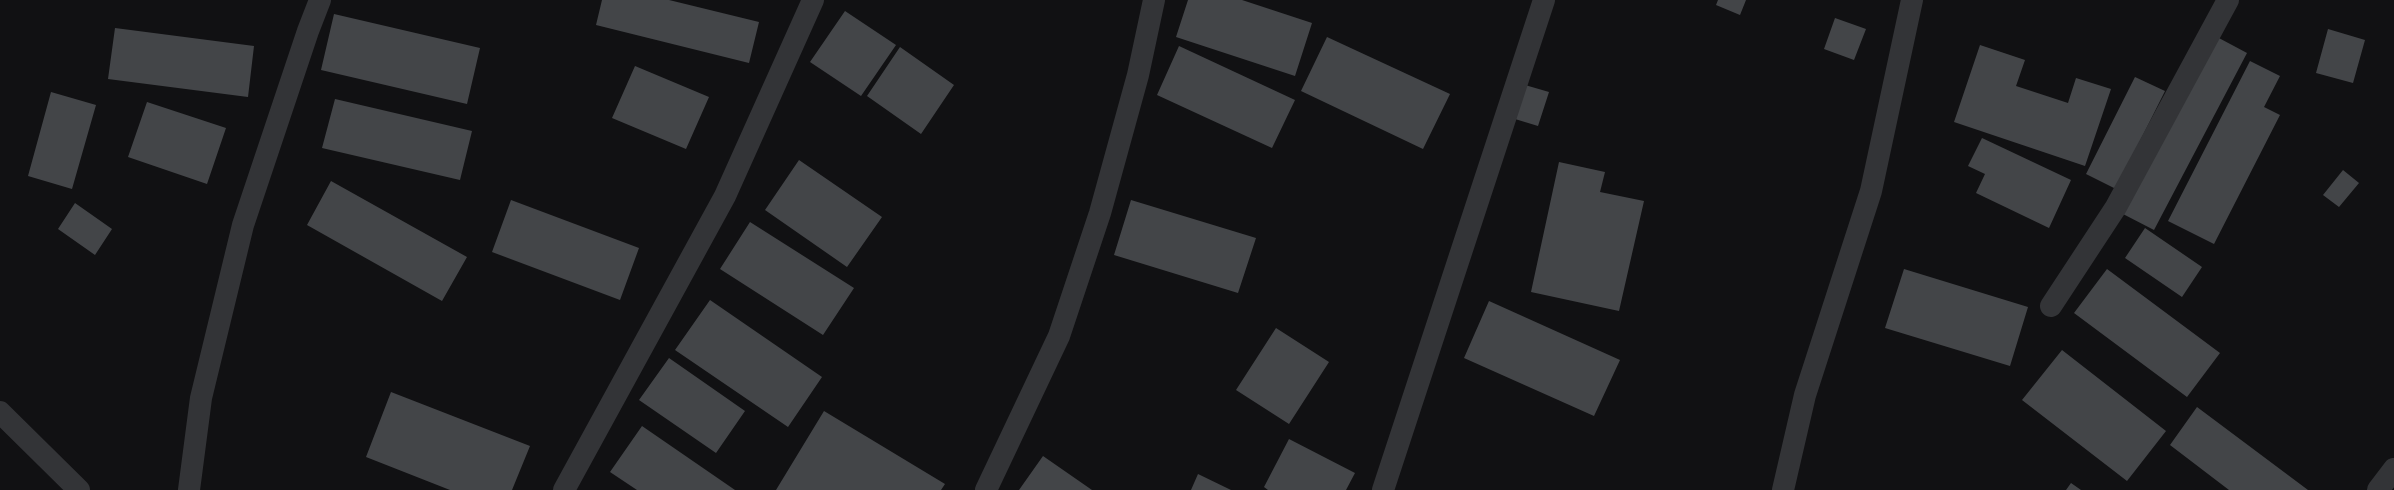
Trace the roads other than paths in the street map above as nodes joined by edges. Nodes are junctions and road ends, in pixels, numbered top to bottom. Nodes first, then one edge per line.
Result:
1 (320, 0) edge
2 (813, 0) edge
3 (1154, 0) edge
4 (1544, 0) edge
5 (1912, 0) edge
6 (2228, 0) edge
7 (2051, 306) dead end
8 (0, 412) edge
9 (2394, 469) edge
10 (79, 490) edge
11 (188, 490) edge
12 (564, 490) edge
13 (986, 490) edge
14 (1383, 490) edge
15 (1783, 490) edge
16 (2378, 490) edge

1 - 11 street
2 - 12 street
3 - 13 street
4 - 14 street
5 - 15 street
6 - 7 street
8 - 10 street
9 - 16 street

